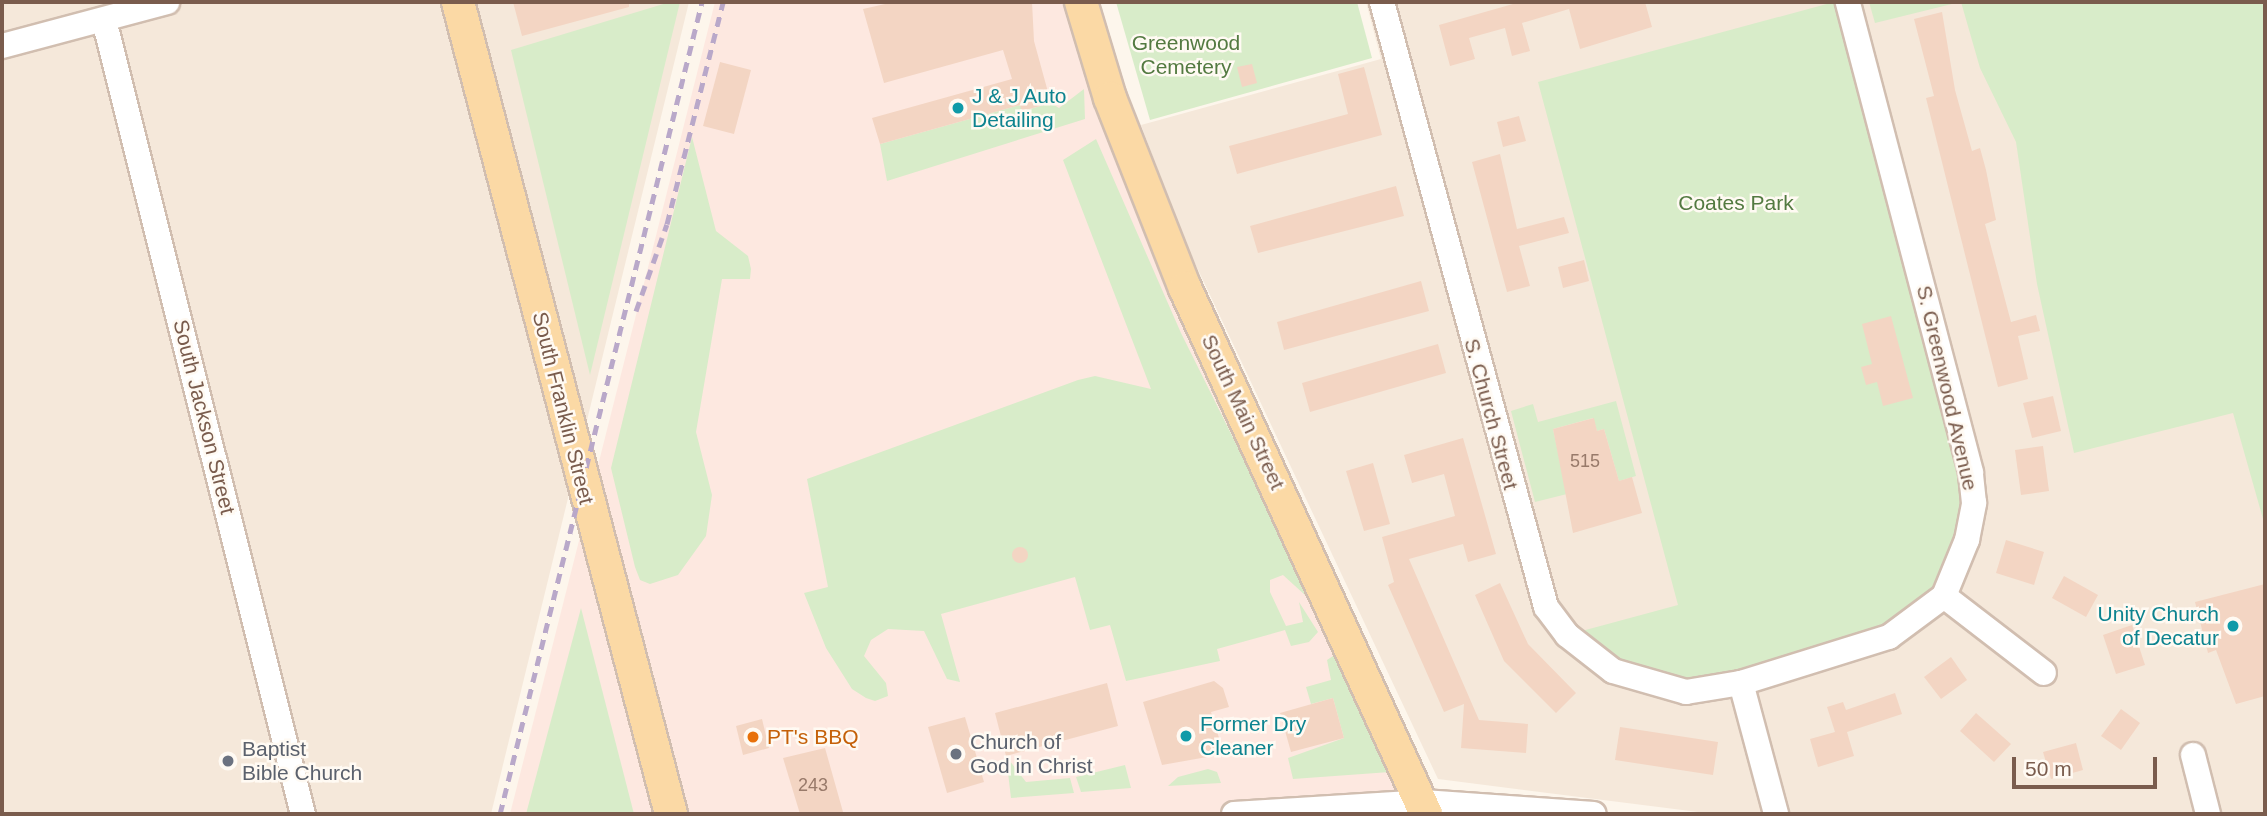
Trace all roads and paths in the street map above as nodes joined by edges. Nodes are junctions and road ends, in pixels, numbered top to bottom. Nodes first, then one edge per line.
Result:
1 (167, 2) edge
2 (457, 2) edge
3 (1081, 2) edge
4 (1382, 2) edge
5 (1848, 2) edge
6 (104, 20) junction
7 (2, 46) edge
8 (1944, 596) junction
9 (2044, 674) dead end
10 (1741, 683) junction
11 (2193, 755) dead end
12 (1424, 808) edge
13 (303, 814) edge
14 (671, 814) edge
15 (1234, 814) edge
16 (1594, 814) edge
17 (1776, 814) edge
18 (2208, 814) edge

1 - 6 street
2 - 14 main road, South Franklin Street
3 - 12 main road, South Main Street
4 - 10 street, S. Church Street
5 - 8 street, S. Greenwood Avenue
6 - 7 street
6 - 13 street, South Jackson Street
8 - 9 street
8 - 10 street
10 - 17 street
11 - 18 street
12 - 15 street
12 - 16 street

